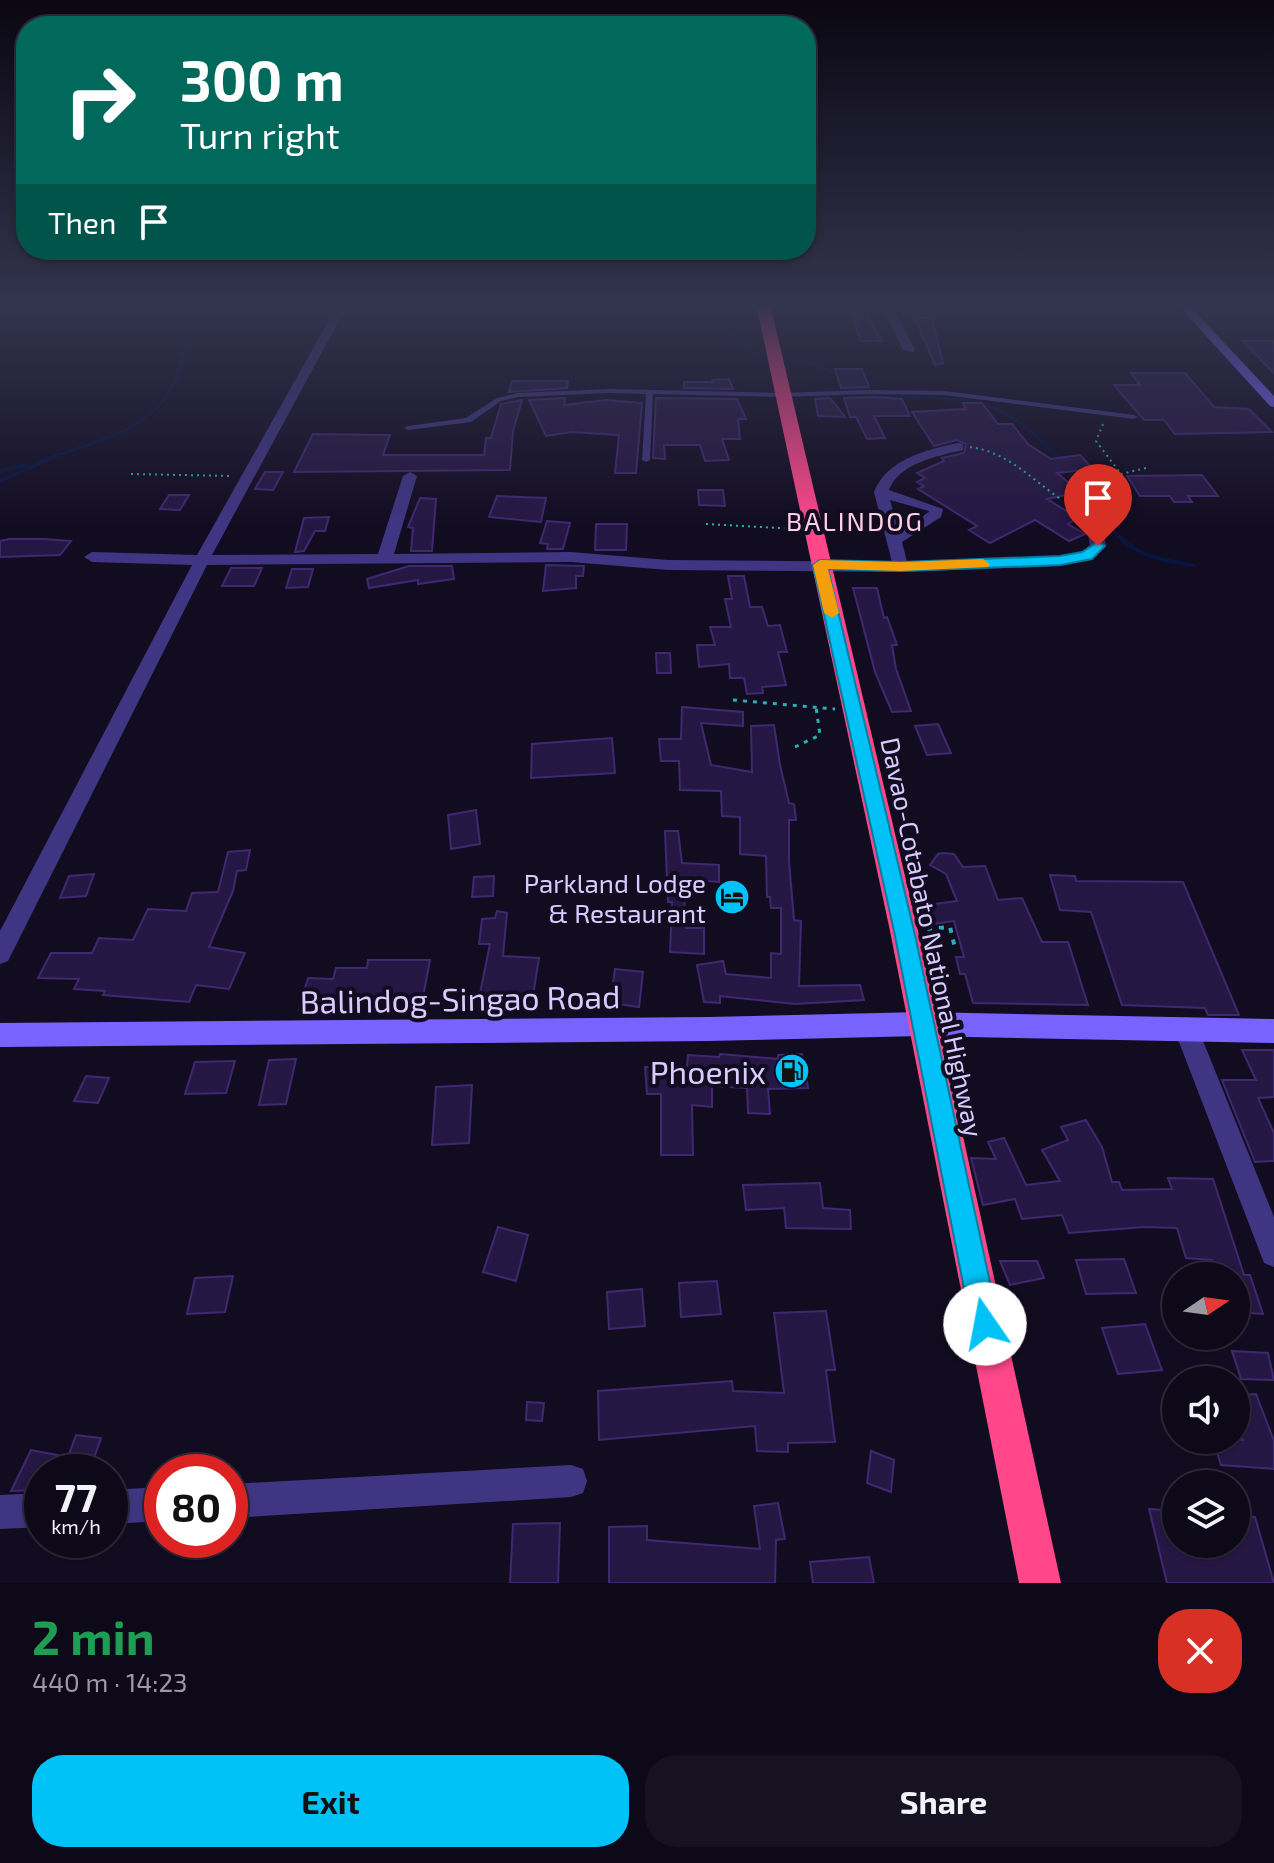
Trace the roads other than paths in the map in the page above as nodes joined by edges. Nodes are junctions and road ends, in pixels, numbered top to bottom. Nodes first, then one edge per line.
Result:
1 (303, 378) edge
2 (779, 378) edge
3 (1251, 378) edge
4 (650, 391) junction
5 (783, 395) junction
6 (1274, 403) edge
7 (1134, 417) dead end
8 (408, 428) dead end
9 (958, 447) road end
10 (646, 460) dead end
11 (410, 476) dead end
12 (881, 492) junction
13 (1079, 502) road end
14 (894, 541) junction
15 (92, 557) dead end
16 (385, 557) junction
17 (202, 560) junction
18 (820, 565) junction
19 (901, 567) junction
20 (0, 954) edge
21 (921, 1024) junction
22 (1186, 1029) junction
23 (1274, 1031) edge
24 (0, 1035) edge
25 (1274, 1253) edge
26 (571, 1481) dead end
27 (248, 1500) edge
28 (24, 1511) edge
29 (0, 1512) edge
30 (1040, 1583) edge

1 - 17 street
2 - 5 highway, Davao-Cotabato National Highway
3 - 6 street
4 - 5 lane
4 - 8 lane
4 - 10 lane
5 - 7 lane
5 - 18 highway, Davao-Cotabato National Highway
9 - 12 street
11 - 16 street
12 - 14 street
12 - 14 street
13 - 19 street
14 - 19 street
15 - 17 street
16 - 17 street
16 - 18 street
17 - 20 street
18 - 19 street
18 - 21 highway, Davao-Cotabato National Highway
21 - 22 street, Balindog-Singao Road
21 - 24 street, Balindog-Singao Road
21 - 30 highway, Davao-Cotabato National Highway
22 - 23 street, Balindog-Singao Road
22 - 25 street
26 - 27 street
28 - 29 street

